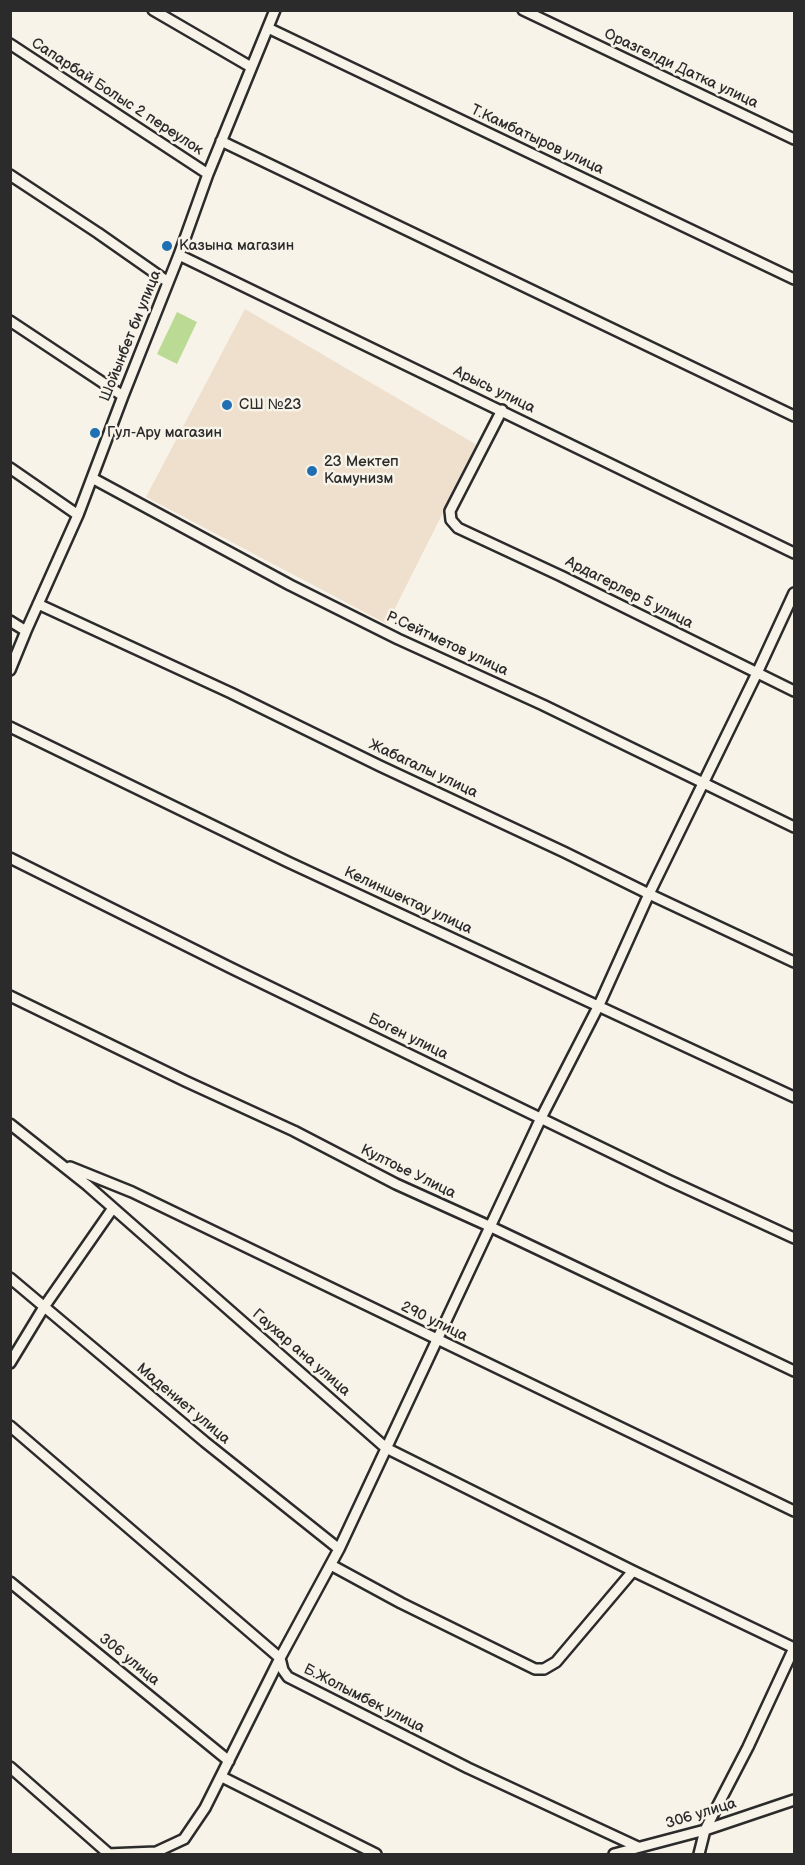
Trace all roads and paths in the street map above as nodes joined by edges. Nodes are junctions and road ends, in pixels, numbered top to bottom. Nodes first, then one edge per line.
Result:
1 (153, 10) edge
2 (275, 10) edge
3 (523, 10) edge
4 (268, 28) junction
5 (10, 44) edge
6 (251, 67) junction
7 (795, 139) edge
8 (221, 141) junction
9 (208, 174) junction
10 (10, 175) edge
11 (179, 255) junction
12 (795, 279) edge
13 (168, 282) junction
14 (10, 321) edge
15 (123, 396) junction
16 (502, 410) junction
17 (795, 416) edge
18 (10, 468) edge
19 (92, 478) junction
20 (78, 515) junction
21 (795, 553) edge
22 (795, 593) edge
23 (38, 604) junction
24 (10, 621) edge
25 (26, 631) junction
26 (10, 670) edge
27 (758, 673) junction
28 (795, 692) edge
29 (10, 727) edge
30 (704, 783) junction
31 (795, 827) edge
32 (10, 858) edge
33 (649, 894) junction
34 (795, 962) edge
35 (10, 996) edge
36 (599, 1005) junction
37 (795, 1097) edge
38 (541, 1118) junction
39 (10, 1124) edge
40 (60, 1163) junction
41 (113, 1208) junction
42 (489, 1226) junction
43 (795, 1238) edge
44 (10, 1278) edge
45 (44, 1307) junction
46 (437, 1340) junction
47 (10, 1363) edge
48 (795, 1371) edge
49 (10, 1426) edge
50 (386, 1448) junction
51 (795, 1511) edge
52 (339, 1549) junction
53 (331, 1565) junction
54 (633, 1571) junction
55 (10, 1582) edge
56 (795, 1648) edge
57 (280, 1658) junction
58 (229, 1761) junction
59 (10, 1767) edge
60 (222, 1777) junction
61 (795, 1800) edge
62 (705, 1830) junction
63 (638, 1847) junction
64 (108, 1854) edge
65 (376, 1854) edge
66 (614, 1854) edge
67 (699, 1854) edge

1 - 6 street
2 - 4 street, Шойынбет би улица
3 - 7 street, Оразгелди Датка улица
4 - 6 street, Шойынбет би улица
4 - 12 street, Т.Камбатыров улица
5 - 9 street, Сапарбай Болыс 2 переулок
6 - 8 street, Шойынбет би улица
8 - 9 street, Шойынбет би улица
8 - 17 street
9 - 11 street, Шойынбет би улица
10 - 13 street
11 - 13 street, Шойынбет би улица
11 - 16 street, Арысь улица
13 - 15 street, Шойынбет би улица
14 - 15 street
15 - 19 street, Шойынбет би улица
16 - 21 street, Арысь улица
16 - 27 street, Ардагерлер 5 улица
18 - 20 street
19 - 20 street, Шойынбет би улица
19 - 30 street, Р.Сейтметов улица
20 - 23 street, Шойынбет би улица
22 - 27 street
23 - 25 street, Шойынбет би улица
23 - 33 street, Жабагалы улица
24 - 25 street
25 - 26 street, Шойынбет би улица
27 - 28 street, Ардагерлер 5 улица
27 - 30 street
29 - 36 street, Келиншектау улица
30 - 31 street, Р.Сейтметов улица
30 - 33 street
32 - 38 street, Боген улица
33 - 34 street, Жабагалы улица
33 - 36 street
35 - 42 street, Култоье Улица
36 - 37 street, Келиншектау улица
36 - 38 street
38 - 42 street
38 - 43 street, Боген улица
39 - 40 street, Гаухар ана улица
40 - 41 street, Гаухар ана улица
40 - 46 street, 290 улица
41 - 45 street
41 - 50 street, Гаухар ана улица
42 - 46 street
42 - 48 street, Култоье Улица
44 - 45 street, Мадениет улица
45 - 47 street
45 - 52 street, Мадениет улица
46 - 50 street
46 - 51 street, 290 улица
49 - 57 street, Б.Жолымбек улица
50 - 52 street
50 - 54 street, Гаухар ана улица
52 - 53 street
53 - 54 street
53 - 57 street
54 - 56 street, Гаухар ана улица
55 - 58 street, 306 улица
56 - 62 street
57 - 58 street
57 - 63 street, Б.Жолымбек улица
58 - 60 street
59 - 64 street
60 - 64 street
60 - 65 street
61 - 62 street, 306 улица
62 - 63 street, 306 улица
62 - 67 street
63 - 66 street, 306 улица

